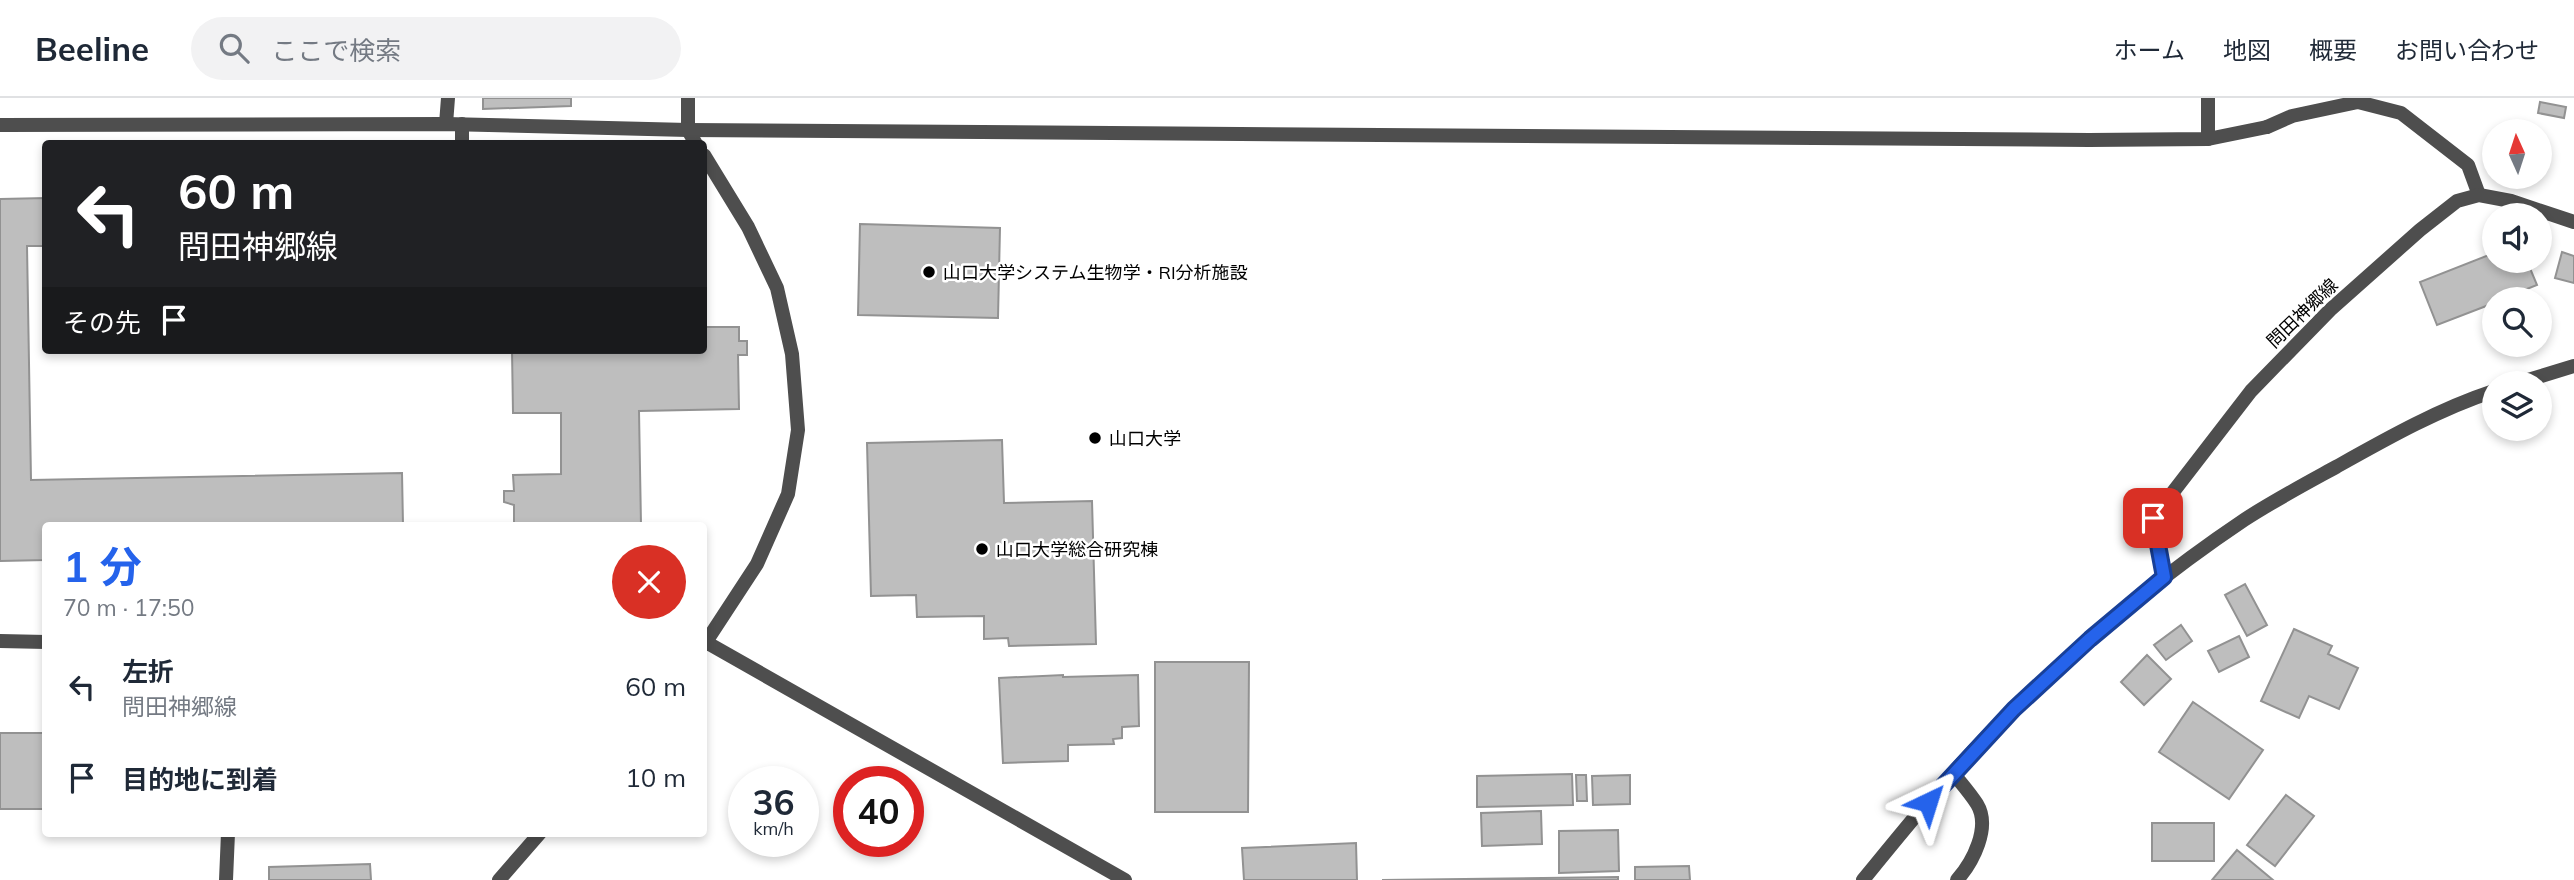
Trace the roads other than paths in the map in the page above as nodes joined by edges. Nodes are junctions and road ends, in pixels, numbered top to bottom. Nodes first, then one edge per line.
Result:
1 (448, 98) edge
2 (688, 98) edge
3 (2208, 98) edge
4 (446, 124) junction
5 (462, 124) junction
6 (0, 125) edge
7 (688, 130) junction
8 (2208, 139) junction
9 (462, 140) edge
10 (694, 140) edge
11 (707, 160) edge
12 (2479, 194) junction
13 (2574, 222) edge
14 (2574, 366) edge
15 (2552, 373) edge
16 (2482, 396) edge
17 (2164, 577) junction
18 (707, 639) edge
19 (0, 641) edge
20 (42, 642) edge
21 (707, 643) edge
22 (1953, 773) junction
23 (228, 837) edge
24 (537, 837) edge
25 (226, 880) edge
26 (499, 880) edge
27 (1125, 880) edge
28 (1863, 880) edge
29 (1957, 880) edge

1 - 4 street
2 - 7 street
3 - 8 street
4 - 5 street
4 - 6 street
5 - 7 street
5 - 9 street
7 - 8 street
7 - 10 street
8 - 12 street
11 - 18 street
12 - 13 street
12 - 17 street, 問田神郷線
14 - 15 street
16 - 17 street
17 - 22 street
19 - 20 street
21 - 27 street
22 - 28 street
22 - 29 street
23 - 25 street
24 - 26 street

